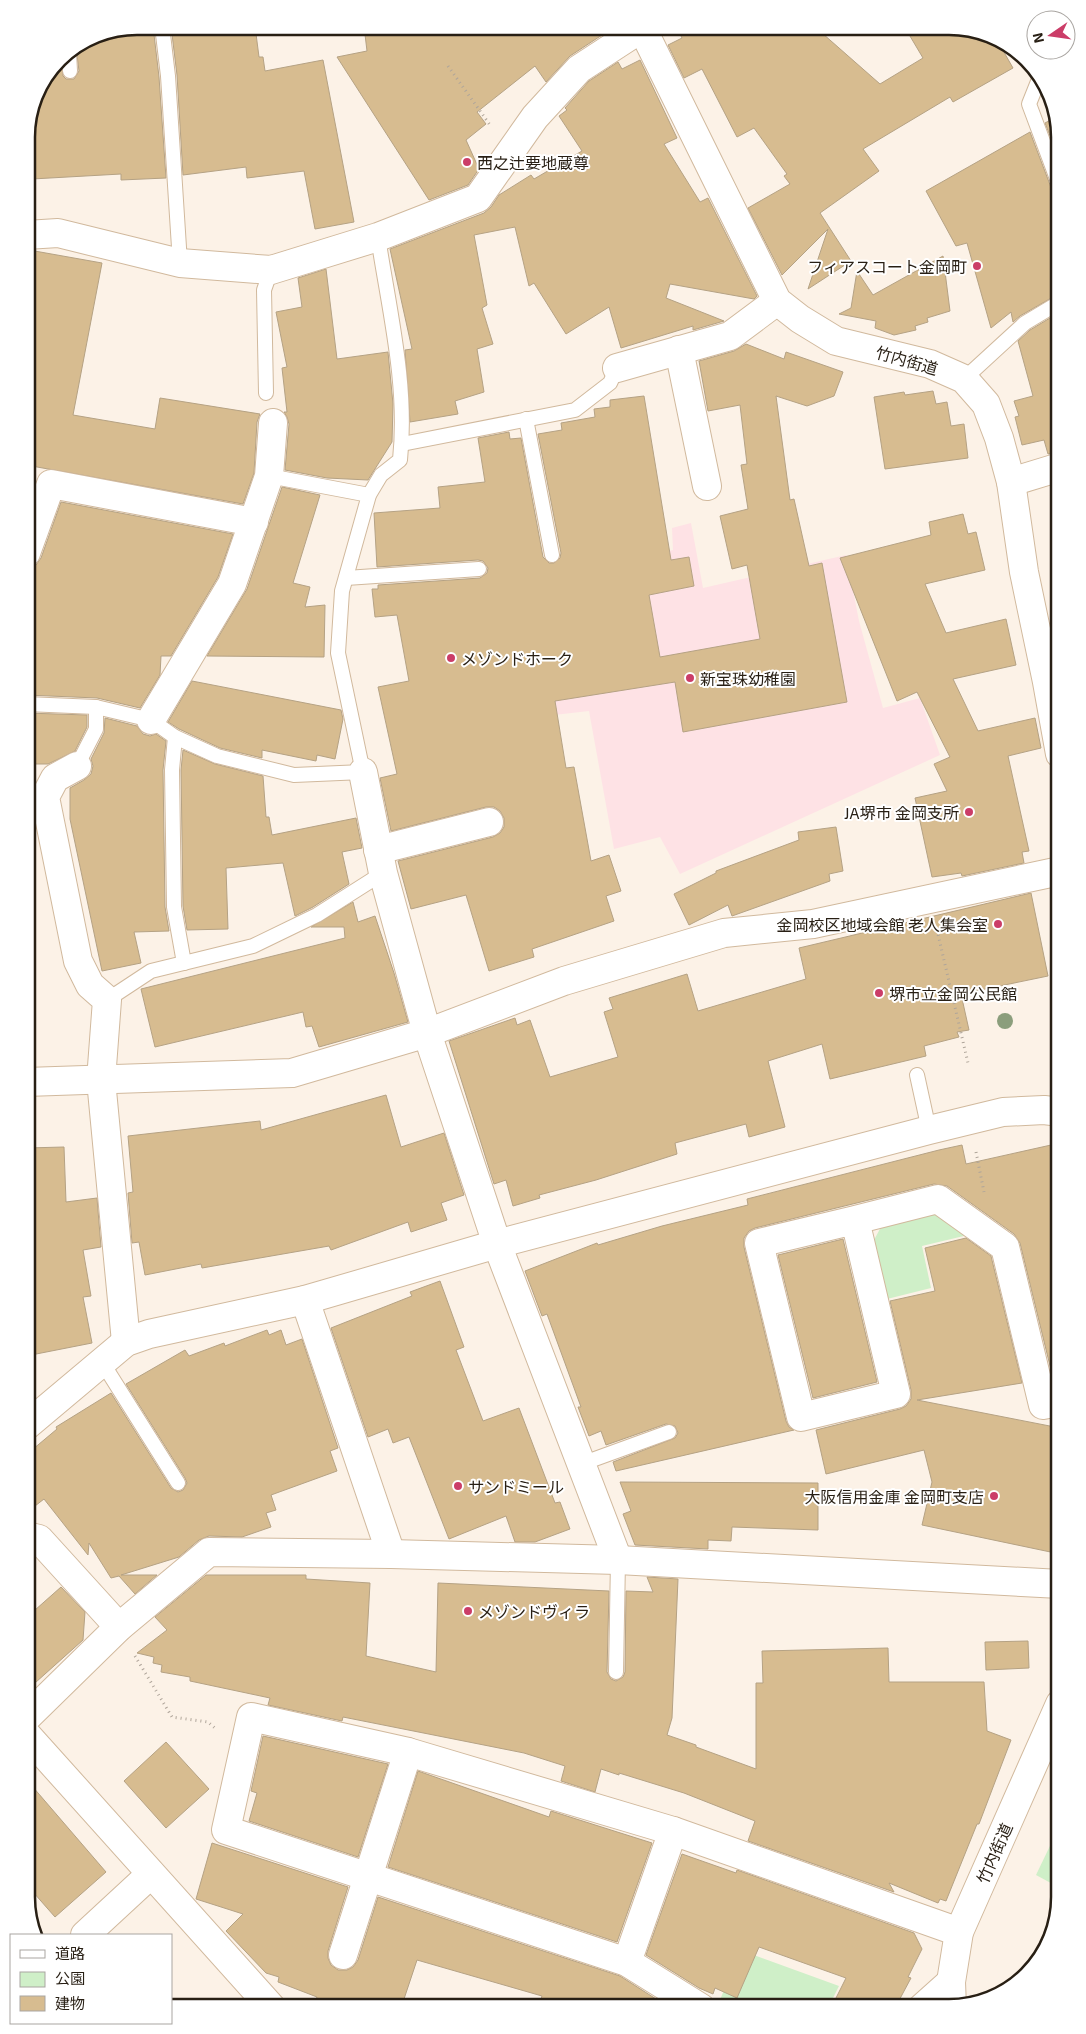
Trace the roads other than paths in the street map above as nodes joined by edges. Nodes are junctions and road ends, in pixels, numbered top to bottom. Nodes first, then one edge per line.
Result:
1 (163, 35) edge
2 (630, 35) edge
3 (646, 35) edge
4 (69, 61) edge
5 (70, 71) dead end
6 (1036, 85) edge
7 (1051, 164) edge
8 (35, 234) edge
9 (378, 237) junction
10 (180, 263) junction
11 (271, 270) junction
12 (777, 301) junction
13 (1051, 308) edge
14 (679, 350) junction
15 (617, 368) joint
16 (964, 379) junction
17 (266, 393) dead end
18 (526, 419) junction
19 (273, 423) dead end
20 (402, 444) junction
21 (1051, 470) edge
22 (269, 476) junction
23 (1011, 482) junction
24 (708, 486) dead end
25 (369, 495) junction
26 (254, 522) junction
27 (35, 528) edge
28 (552, 555) dead end
29 (479, 569) dead end
30 (346, 578) junction
31 (35, 704) edge
32 (1051, 704) edge
33 (96, 707) junction
34 (151, 720) junction
35 (175, 737) junction
36 (77, 766) joint
37 (362, 772) junction
38 (489, 822) dead end
39 (381, 862) junction
40 (1051, 872) edge
41 (184, 963) junction
42 (107, 1000) junction
43 (427, 1033) junction
44 (917, 1075) dead end
45 (101, 1080) junction
46 (35, 1082) edge
47 (1051, 1111) edge
48 (929, 1130) junction
49 (855, 1220) junction
50 (497, 1244) junction
51 (305, 1300) junction
52 (126, 1342) junction
53 (102, 1362) junction
54 (1051, 1404) edge
55 (35, 1418) edge
56 (669, 1432) dead end
57 (581, 1464) junction
58 (178, 1483) dead end
59 (35, 1538) edge
60 (391, 1554) junction
61 (618, 1560) junction
62 (1051, 1584) edge
63 (120, 1627) junction
64 (616, 1672) dead end
65 (35, 1709) edge
66 (1051, 1724) edge
67 (35, 1744) edge
68 (408, 1752) junction
69 (673, 1831) junction
70 (152, 1874) junction
71 (367, 1878) junction
72 (959, 1932) junction
73 (86, 1934) edge
74 (343, 1955) dead end
75 (627, 1962) junction
76 (951, 1995) edge
77 (264, 1999) edge
78 (687, 1999) edge

1 - 10 lane
2 - 9 street
3 - 12 street, 竹内街道
4 - 5 lane
6 - 7 lane
8 - 10 street
9 - 11 street
9 - 20 lane
10 - 11 street
11 - 17 lane
12 - 14 street
12 - 16 street, 竹内街道
13 - 16 lane
14 - 15 street
14 - 24 street
15 - 18 lane
16 - 23 street, 竹内街道
18 - 20 lane
18 - 28 lane
19 - 22 street
20 - 25 lane
21 - 23 street
22 - 25 lane
22 - 26 street
23 - 32 street, 竹内街道
25 - 30 lane
26 - 27 street
26 - 34 street
29 - 30 lane
30 - 37 lane
31 - 33 lane
33 - 34 lane
33 - 36 lane
34 - 35 lane
35 - 37 lane
35 - 41 lane
36 - 42 street
37 - 39 street
38 - 39 street
39 - 41 lane
39 - 43 street
40 - 43 street
41 - 42 lane
42 - 45 street
43 - 45 street
43 - 50 street
44 - 48 lane
45 - 46 street
45 - 52 street
47 - 48 street
48 - 50 street
49 - 49 street
49 - 54 street
50 - 51 street
50 - 57 street
51 - 52 street
51 - 60 street
52 - 53 street
53 - 55 street
53 - 58 lane
56 - 57 lane
57 - 61 street
59 - 63 street
60 - 61 street
60 - 63 street
61 - 62 street
61 - 64 lane
63 - 65 street
66 - 72 street, 竹内街道
67 - 70 street
68 - 69 street
68 - 71 street
68 - 71 street
69 - 72 street
69 - 75 street
70 - 73 street
70 - 77 street
71 - 74 street
71 - 75 street
72 - 76 street, 竹内街道
75 - 78 street

